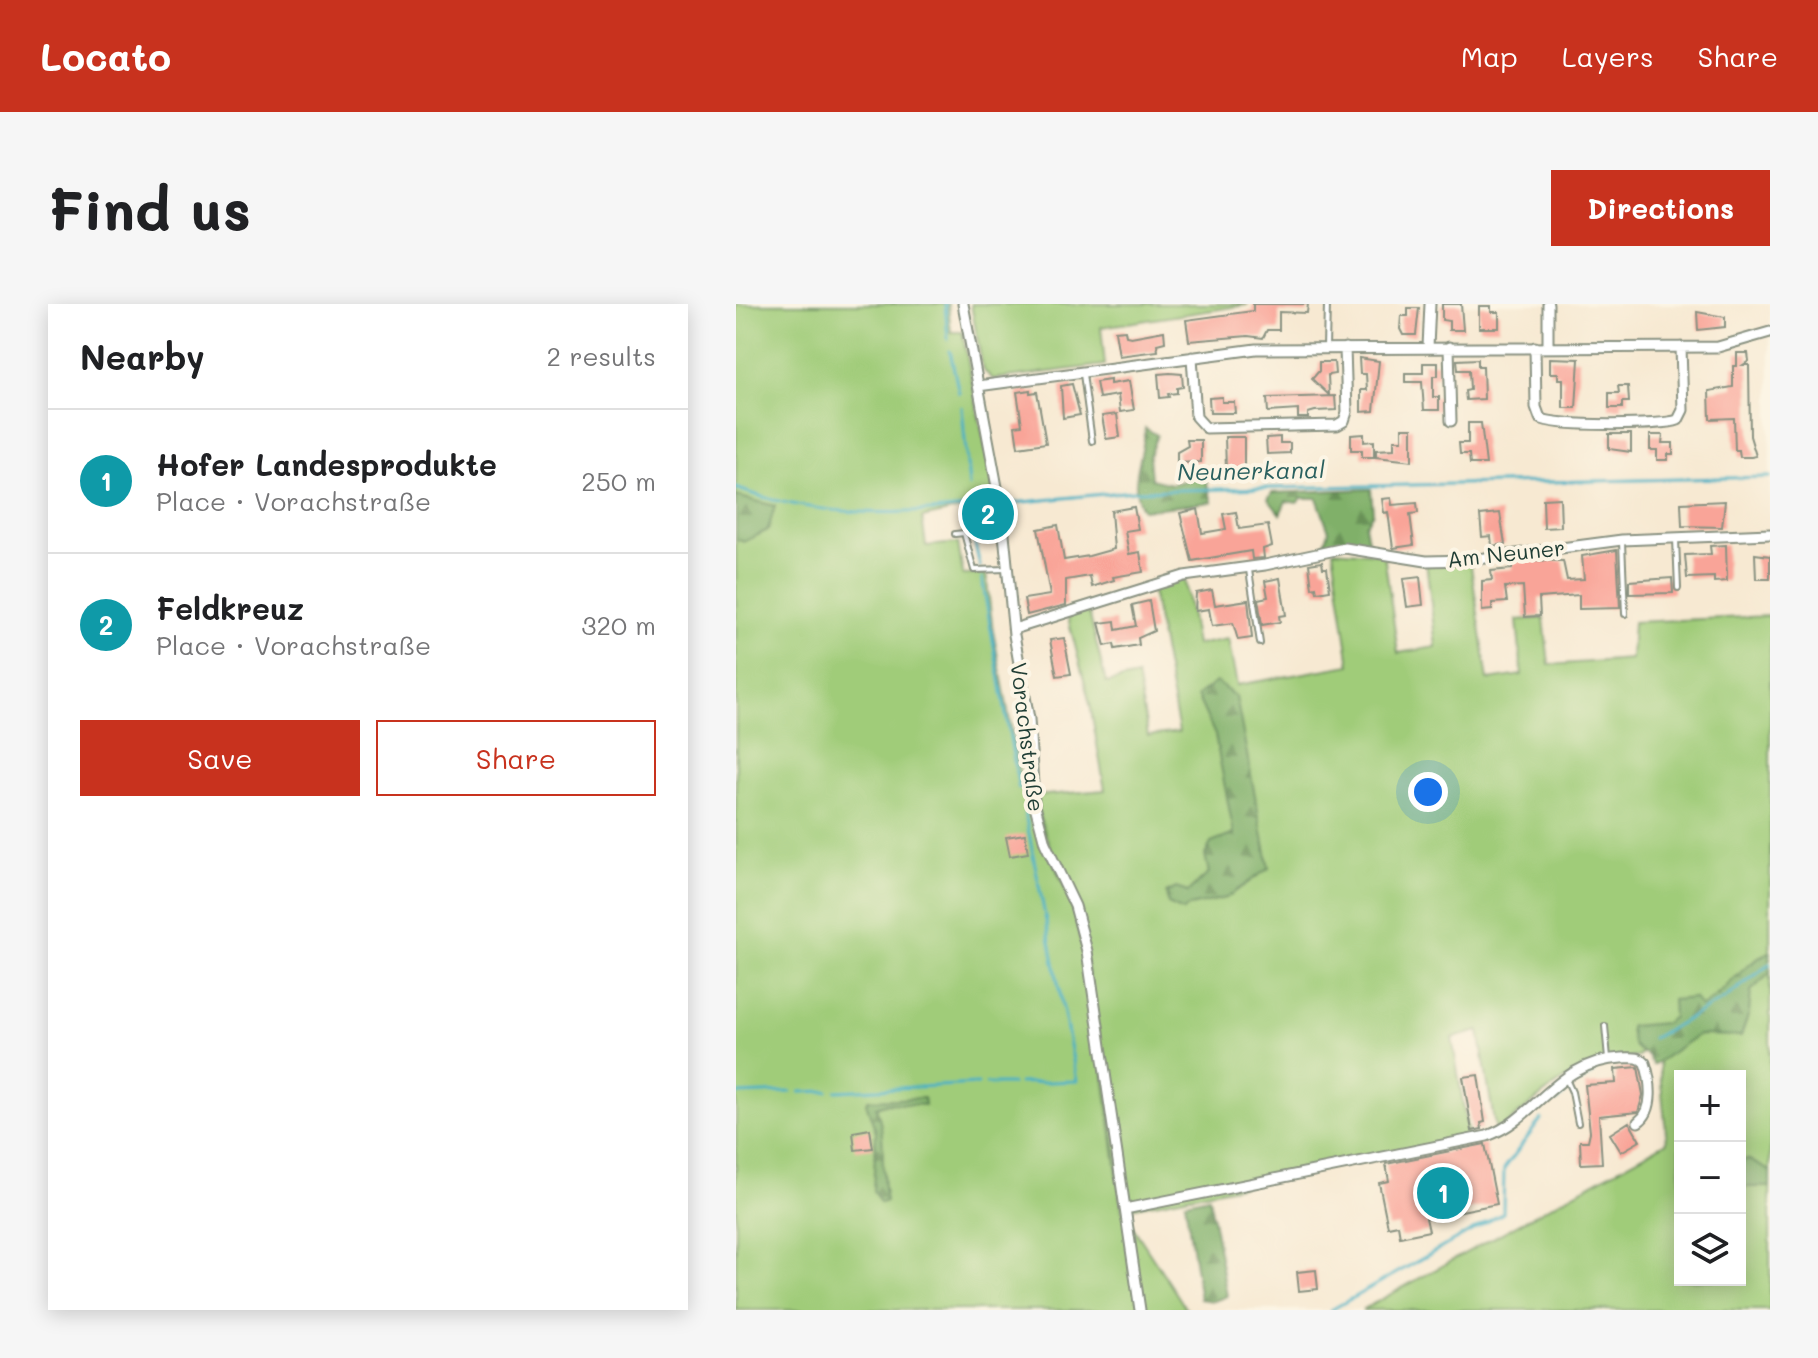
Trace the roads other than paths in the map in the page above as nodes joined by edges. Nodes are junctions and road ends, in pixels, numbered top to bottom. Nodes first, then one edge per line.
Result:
1 (963, 304) edge
2 (1327, 304) edge
3 (1430, 304) edge
4 (1548, 304) edge
5 (1770, 332) edge
6 (1428, 347) junction
7 (1449, 347) junction
8 (1535, 347) junction
9 (1548, 347) junction
10 (1681, 347) junction
11 (1326, 348) junction
12 (1345, 348) junction
13 (1192, 357) junction
14 (1083, 374) junction
15 (978, 386) junction
16 (1451, 421) dead end
17 (1092, 441) dead end
18 (955, 534) dead end
19 (1770, 534) edge
20 (1676, 537) junction
21 (1622, 540) junction
22 (1249, 568) junction
23 (1008, 569) junction
24 (1678, 588) dead end
25 (1625, 614) dead end
26 (1014, 629) junction
27 (1260, 643) dead end
28 (1605, 1026) dead end
29 (1608, 1058) junction
30 (1565, 1078) junction
31 (1638, 1122) dead end
32 (1578, 1123) dead end
33 (1125, 1209) junction
34 (1140, 1310) edge

1 - 15 street, Vorachstraße
2 - 11 lane
3 - 6 street
4 - 9 street
5 - 10 street
6 - 7 street
6 - 12 street
7 - 8 street
7 - 16 street
8 - 9 street
8 - 10 street
9 - 10 street
11 - 12 street
11 - 13 street
12 - 13 street
13 - 14 street
14 - 15 street
14 - 17 lane
15 - 23 street, Vorachstraße
18 - 23 lane
19 - 20 street, Am Neuner
20 - 21 street, Am Neuner
20 - 24 lane
21 - 22 street, Am Neuner
21 - 25 lane
22 - 26 street, Am Neuner
22 - 27 lane
23 - 26 street, Vorachstraße
26 - 33 street, Vorachstraße
28 - 29 lane
29 - 30 street
29 - 31 street
30 - 32 lane
30 - 33 street
33 - 34 street, Vorachstraße

